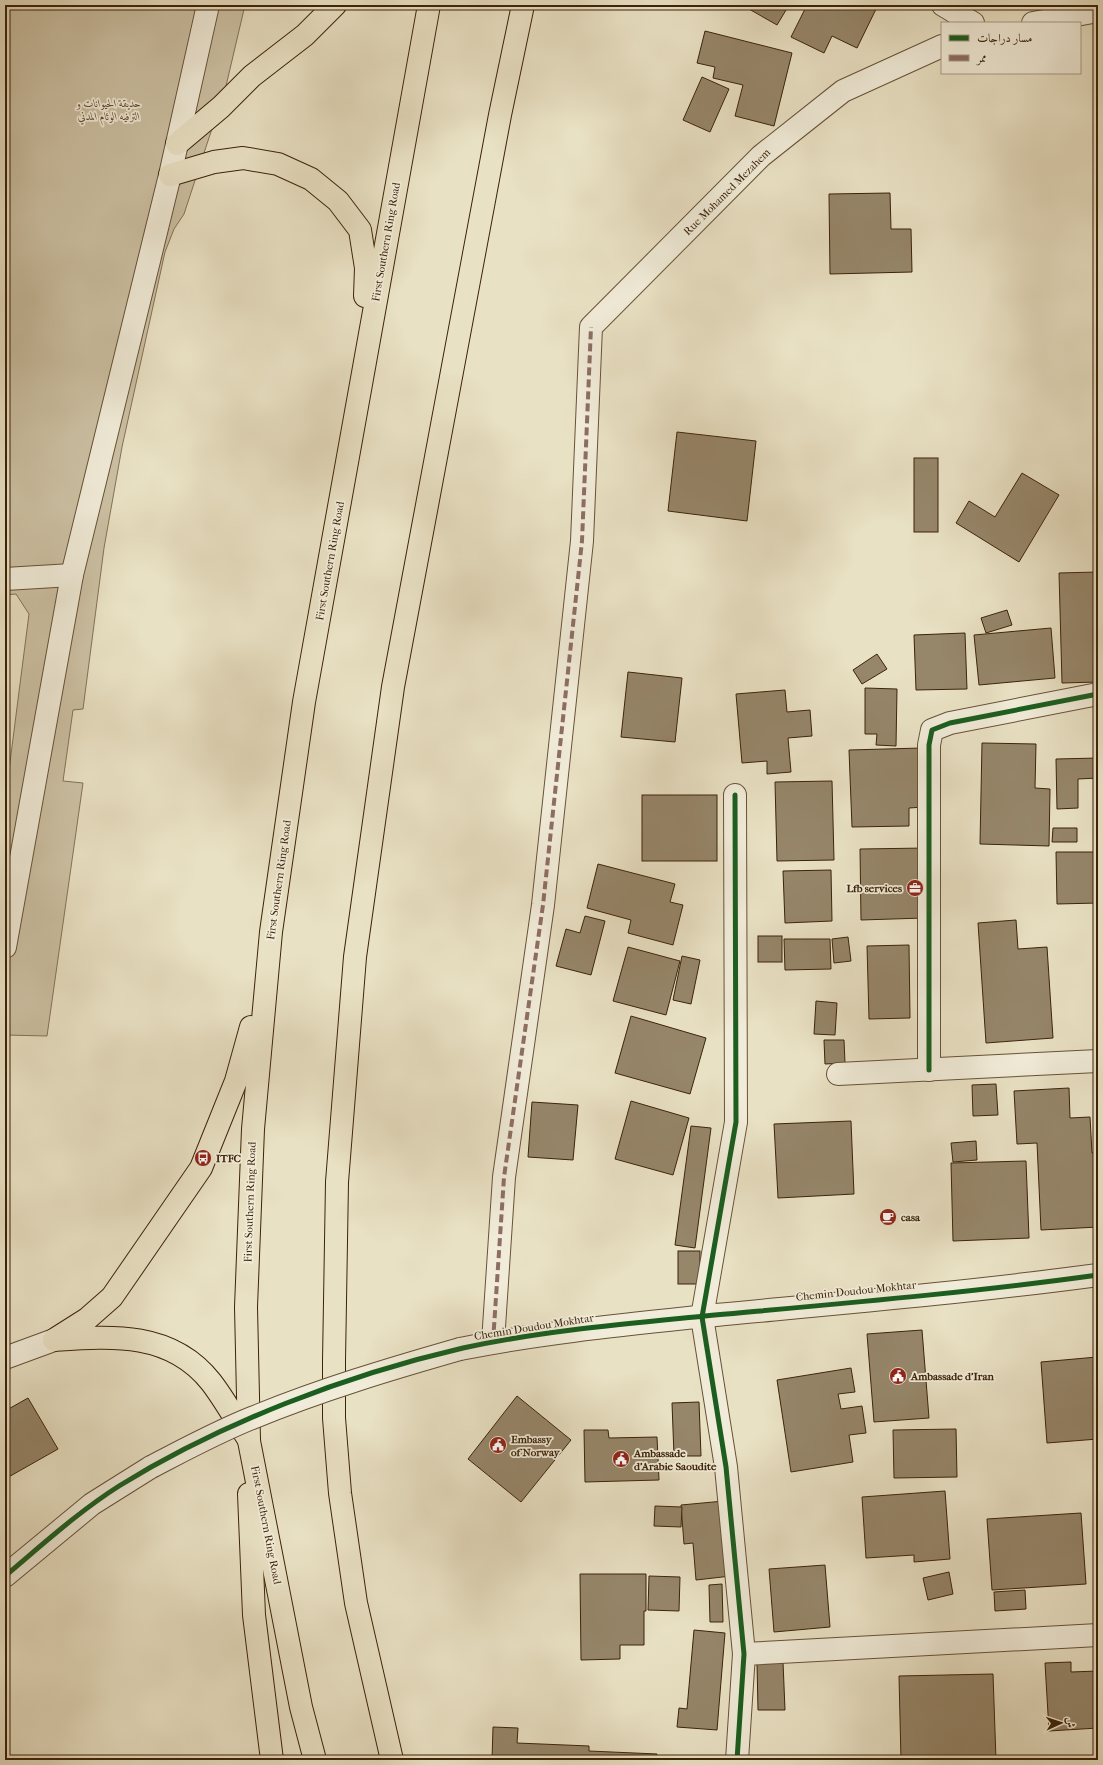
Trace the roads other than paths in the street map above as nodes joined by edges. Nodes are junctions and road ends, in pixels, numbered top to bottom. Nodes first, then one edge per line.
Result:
1 (208, 5) edge
2 (336, 5) edge
3 (429, 5) edge
4 (522, 5) edge
5 (943, 5) edge
6 (1098, 11) edge
7 (971, 22) edge
8 (1038, 22) edge
9 (941, 46) edge
10 (177, 144) junction
11 (170, 175) junction
12 (358, 406) junction
13 (72, 575) junction
14 (5, 579) edge
15 (1098, 694) edge
16 (735, 795) dead end
17 (272, 934) junction
18 (5, 947) edge
19 (1098, 1061) edge
20 (928, 1070) junction
21 (838, 1074) dead end
22 (1098, 1275) edge
23 (702, 1317) junction
24 (54, 1340) junction
25 (493, 1342) junction
26 (5, 1358) edge
27 (249, 1441) junction
28 (5, 1576) edge
29 (1098, 1635) edge
30 (744, 1654) junction
31 (272, 1760) edge
32 (315, 1760) edge
33 (392, 1760) edge
34 (737, 1760) edge

1 - 10 street
2 - 10 highway
3 - 12 highway, First Southern Ring Road
4 - 33 highway
5 - 7 street
6 - 8 street
9 - 25 street, Rue Mohamed Mezahem
10 - 11 street
11 - 12 highway
11 - 13 street
12 - 17 highway, First Southern Ring Road
13 - 14 street
13 - 18 street
15 - 20 street
16 - 23 street
17 - 24 highway
17 - 27 highway, First Southern Ring Road
19 - 20 street
20 - 21 street
22 - 23 street, Chemin Doudou Mokhtar
23 - 25 street, Chemin Doudou Mokhtar
23 - 30 street
24 - 26 street
24 - 27 highway
25 - 28 street, Chemin Doudou Mokhtar, bridge
27 - 31 highway
27 - 32 highway, First Southern Ring Road
29 - 30 street
30 - 34 street

